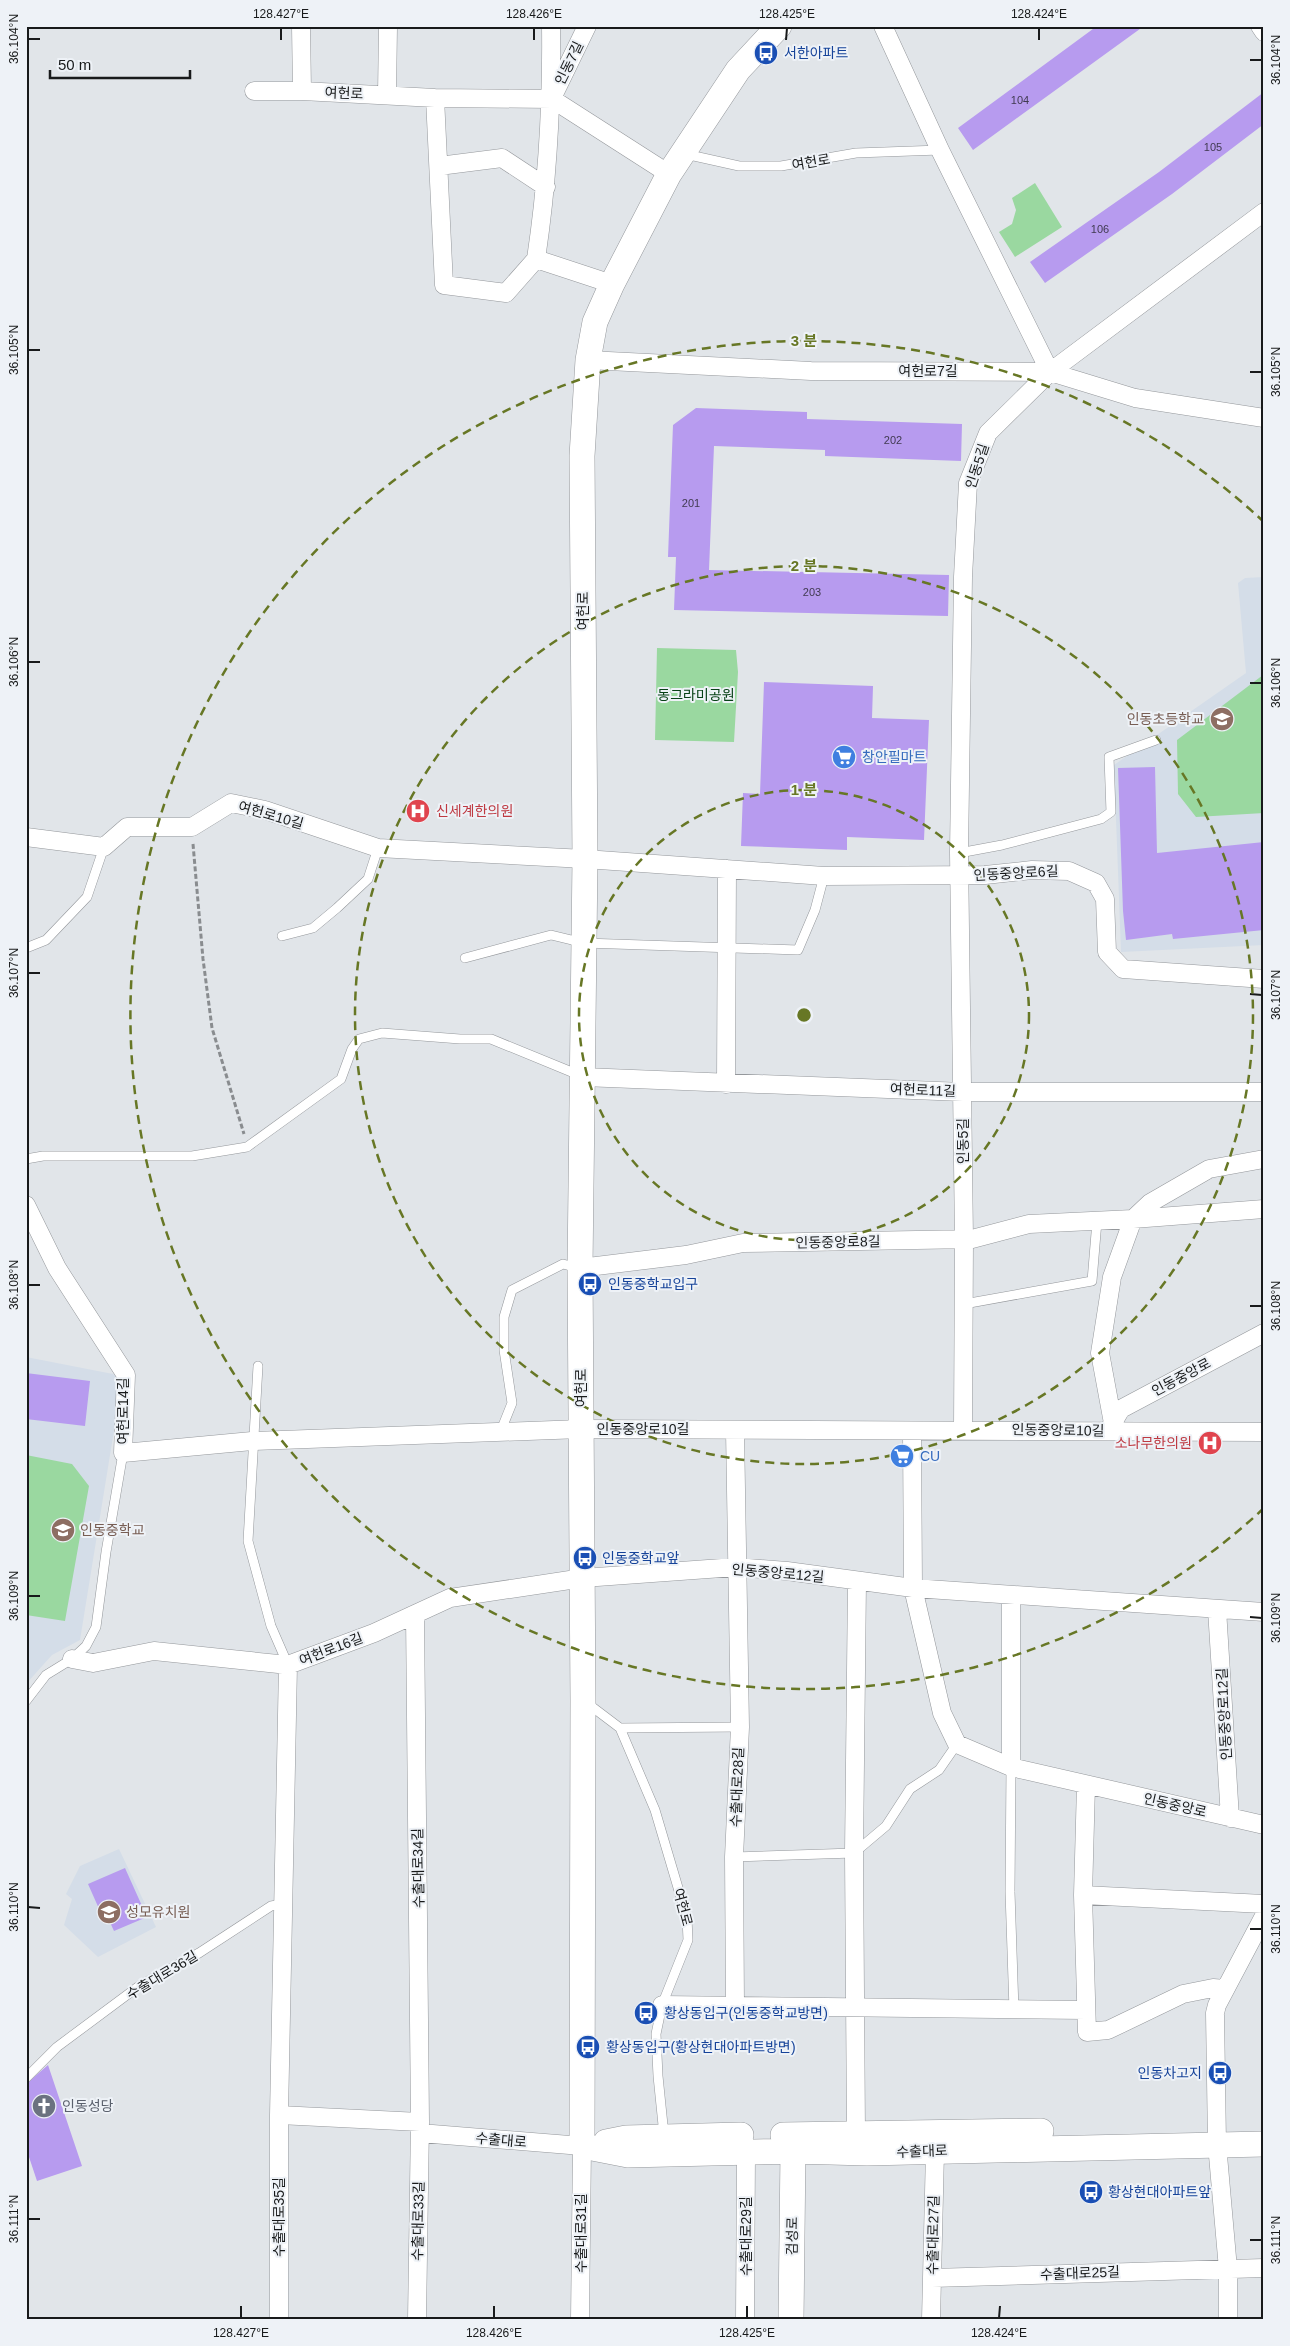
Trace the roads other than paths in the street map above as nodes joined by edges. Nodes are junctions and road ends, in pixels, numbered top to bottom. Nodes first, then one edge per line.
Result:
1 (301, 26) edge
2 (388, 26) edge
3 (550, 26) edge
4 (587, 26) edge
5 (779, 26) edge
6 (883, 26) edge
7 (1260, 26) edge
8 (1264, 32) edge
9 (254, 91) dead end
10 (302, 92) junction
11 (387, 94) junction
12 (435, 98) junction
13 (552, 99) junction
14 (940, 150) junction
15 (676, 164) junction
16 (439, 166) junction
17 (546, 187) junction
18 (1264, 212) edge
19 (536, 259) junction
20 (612, 284) junction
21 (588, 360) junction
22 (1050, 372) junction
23 (1264, 418) edge
24 (1156, 740) dead end
25 (26, 837) edge
26 (104, 847) junction
27 (378, 848) junction
28 (959, 853) junction
29 (585, 858) junction
30 (727, 869) junction
31 (824, 876) junction
32 (961, 876) junction
33 (282, 936) dead end
34 (584, 943) junction
35 (26, 948) edge
36 (726, 948) junction
37 (465, 958) dead end
38 (1264, 979) edge
39 (583, 1077) junction
40 (726, 1084) junction
41 (963, 1092) junction
42 (1264, 1092) edge
43 (26, 1159) edge
44 (1264, 1159) edge
45 (26, 1205) edge
46 (1264, 1209) edge
47 (1134, 1219) junction
48 (1097, 1221) junction
49 (964, 1240) junction
50 (580, 1268) junction
51 (964, 1304) junction
52 (1264, 1333) edge
53 (258, 1366) dead end
54 (1111, 1427) junction
55 (581, 1429) junction
56 (735, 1430) junction
57 (963, 1430) junction
58 (912, 1432) junction
59 (1264, 1432) edge
60 (500, 1434) junction
61 (252, 1441) junction
62 (123, 1453) junction
63 (736, 1567) junction
64 (583, 1578) junction
65 (857, 1581) junction
66 (913, 1588) junction
67 (1011, 1596) junction
68 (1217, 1609) junction
69 (1264, 1612) edge
70 (415, 1614) junction
71 (72, 1659) junction
72 (288, 1665) junction
73 (583, 1700) junction
74 (26, 1701) edge
75 (740, 1727) junction
76 (620, 1728) junction
77 (957, 1744) junction
78 (1011, 1767) junction
79 (1086, 1785) junction
80 (1230, 1818) junction
81 (1264, 1825) edge
82 (854, 1853) junction
83 (734, 1857) junction
84 (1083, 1895) junction
85 (282, 1904) junction
86 (1264, 1904) edge
87 (1264, 1916) edge
88 (1225, 1989) junction
89 (662, 2005) junction
90 (735, 2006) junction
91 (854, 2008) junction
92 (1014, 2010) junction
93 (1086, 2010) junction
94 (26, 2078) edge
95 (279, 2115) junction
96 (420, 2128) junction
97 (1264, 2129) edge
98 (856, 2134) junction
99 (665, 2136) junction
100 (1216, 2137) junction
101 (1264, 2144) edge
102 (582, 2146) junction
103 (793, 2151) junction
104 (935, 2151) junction
105 (746, 2152) junction
106 (1264, 2268) edge
107 (1228, 2269) junction
108 (932, 2278) junction
109 (279, 2320) edge
110 (417, 2320) edge
111 (580, 2320) edge
112 (745, 2320) edge
113 (791, 2320) edge
114 (931, 2320) edge
115 (1228, 2320) edge

1 - 10 street
2 - 11 street
3 - 13 street
4 - 13 street, 인동7길
5 - 15 street, 여헌로
6 - 14 street
7 - 8 street
9 - 10 street, 여헌로
10 - 11 street, 여헌로
11 - 12 street, 여헌로
12 - 13 street, 여헌로
12 - 16 street
13 - 15 street, 여헌로
13 - 17 street
14 - 15 lane, 여헌로
14 - 22 street
15 - 20 street, 여헌로
16 - 17 street
16 - 19 street
17 - 19 street
18 - 22 street, 인동5길
19 - 20 street
20 - 21 street, 여헌로
21 - 22 street, 여헌로7길
21 - 29 street, 여헌로
22 - 23 street, 여헌로7길
22 - 28 street, 인동5길
24 - 28 lane
25 - 26 street
26 - 27 street, 여헌로10길
26 - 35 lane
27 - 29 street, 여헌로10길
27 - 33 lane
28 - 32 street, 인동5길
29 - 30 street, 인동중앙로6길
29 - 34 street, 여헌로
30 - 31 street, 인동중앙로6길
30 - 36 street
31 - 32 street, 인동중앙로6길
31 - 36 lane
32 - 38 street, 인동중앙로6길
32 - 41 street, 인동5길
34 - 36 lane
34 - 37 lane
34 - 39 street, 여헌로
36 - 40 street
39 - 40 street, 여헌로11길
39 - 43 lane
39 - 50 street, 여헌로
40 - 41 street, 여헌로11길
41 - 42 street, 여헌로11길
41 - 49 street, 인동5길
44 - 47 street
45 - 62 street, 여헌로14길
46 - 47 street, 인동중앙로8길
47 - 48 street, 인동중앙로8길
47 - 54 street
48 - 49 street, 인동중앙로8길
48 - 51 lane
49 - 50 street, 인동중앙로8길
49 - 51 street, 인동5길
50 - 55 street, 여헌로
50 - 60 lane
51 - 57 street, 인동5길
52 - 54 street, 인동중앙로
53 - 61 lane
54 - 57 street, 인동중앙로10길
54 - 59 street, 인동중앙로10길
55 - 56 street, 인동중앙로10길
55 - 60 street, 여헌로14길
55 - 64 street, 여헌로
56 - 58 street, 인동중앙로10길
56 - 63 street
57 - 58 street, 인동중앙로10길
58 - 66 street
60 - 61 street, 여헌로14길
61 - 62 street, 여헌로14길
61 - 72 lane
62 - 71 lane
63 - 64 street, 인동중앙로12길
63 - 65 street, 인동중앙로12길
63 - 75 street, 수출대로28길
64 - 70 street, 여헌로16길
64 - 73 street, 여헌로
65 - 66 street, 인동중앙로12길
65 - 82 street
66 - 67 street, 인동중앙로12길
66 - 77 street
67 - 68 street, 인동중앙로12길
67 - 78 street
68 - 69 street, 인동중앙로12길
68 - 80 street, 인동중앙로12길
70 - 72 street, 여헌로16길
70 - 96 street, 수출대로34길
71 - 72 street, 여헌로16길
71 - 74 lane
72 - 85 street
73 - 76 lane, 여헌로
73 - 102 street, 여헌로
75 - 76 lane
75 - 83 street, 수출대로28길
76 - 89 lane, 여헌로
77 - 78 street, 인동중앙로
77 - 82 lane
78 - 79 street, 인동중앙로
78 - 92 lane
79 - 80 street, 인동중앙로
79 - 84 street
80 - 81 street, 인동중앙로
82 - 83 lane
82 - 91 street
83 - 90 street, 수출대로28길
84 - 86 street
84 - 93 street
85 - 94 lane, 수출대로36길
85 - 95 street
87 - 88 street
88 - 93 street
88 - 100 street
89 - 90 street
89 - 99 lane, 여헌로
90 - 91 street
91 - 92 street
91 - 98 street
92 - 93 street
95 - 96 street, 수출대로
95 - 109 street, 수출대로35길
96 - 102 street, 수출대로
96 - 110 street, 수출대로33길
97 - 100 street, 수출대로
98 - 99 street, 수출대로
98 - 100 street, 수출대로
99 - 102 street, 수출대로
100 - 101 street, 수출대로
100 - 104 street, 수출대로
100 - 107 street
102 - 105 street, 수출대로
102 - 111 street, 수출대로31길
103 - 104 street, 수출대로
103 - 105 street, 수출대로
103 - 113 street, 검성로
104 - 108 street, 수출대로27길
105 - 112 street, 수출대로29길
106 - 107 street, 수출대로25길
107 - 108 street, 수출대로25길
107 - 115 street
108 - 114 street, 수출대로27길

